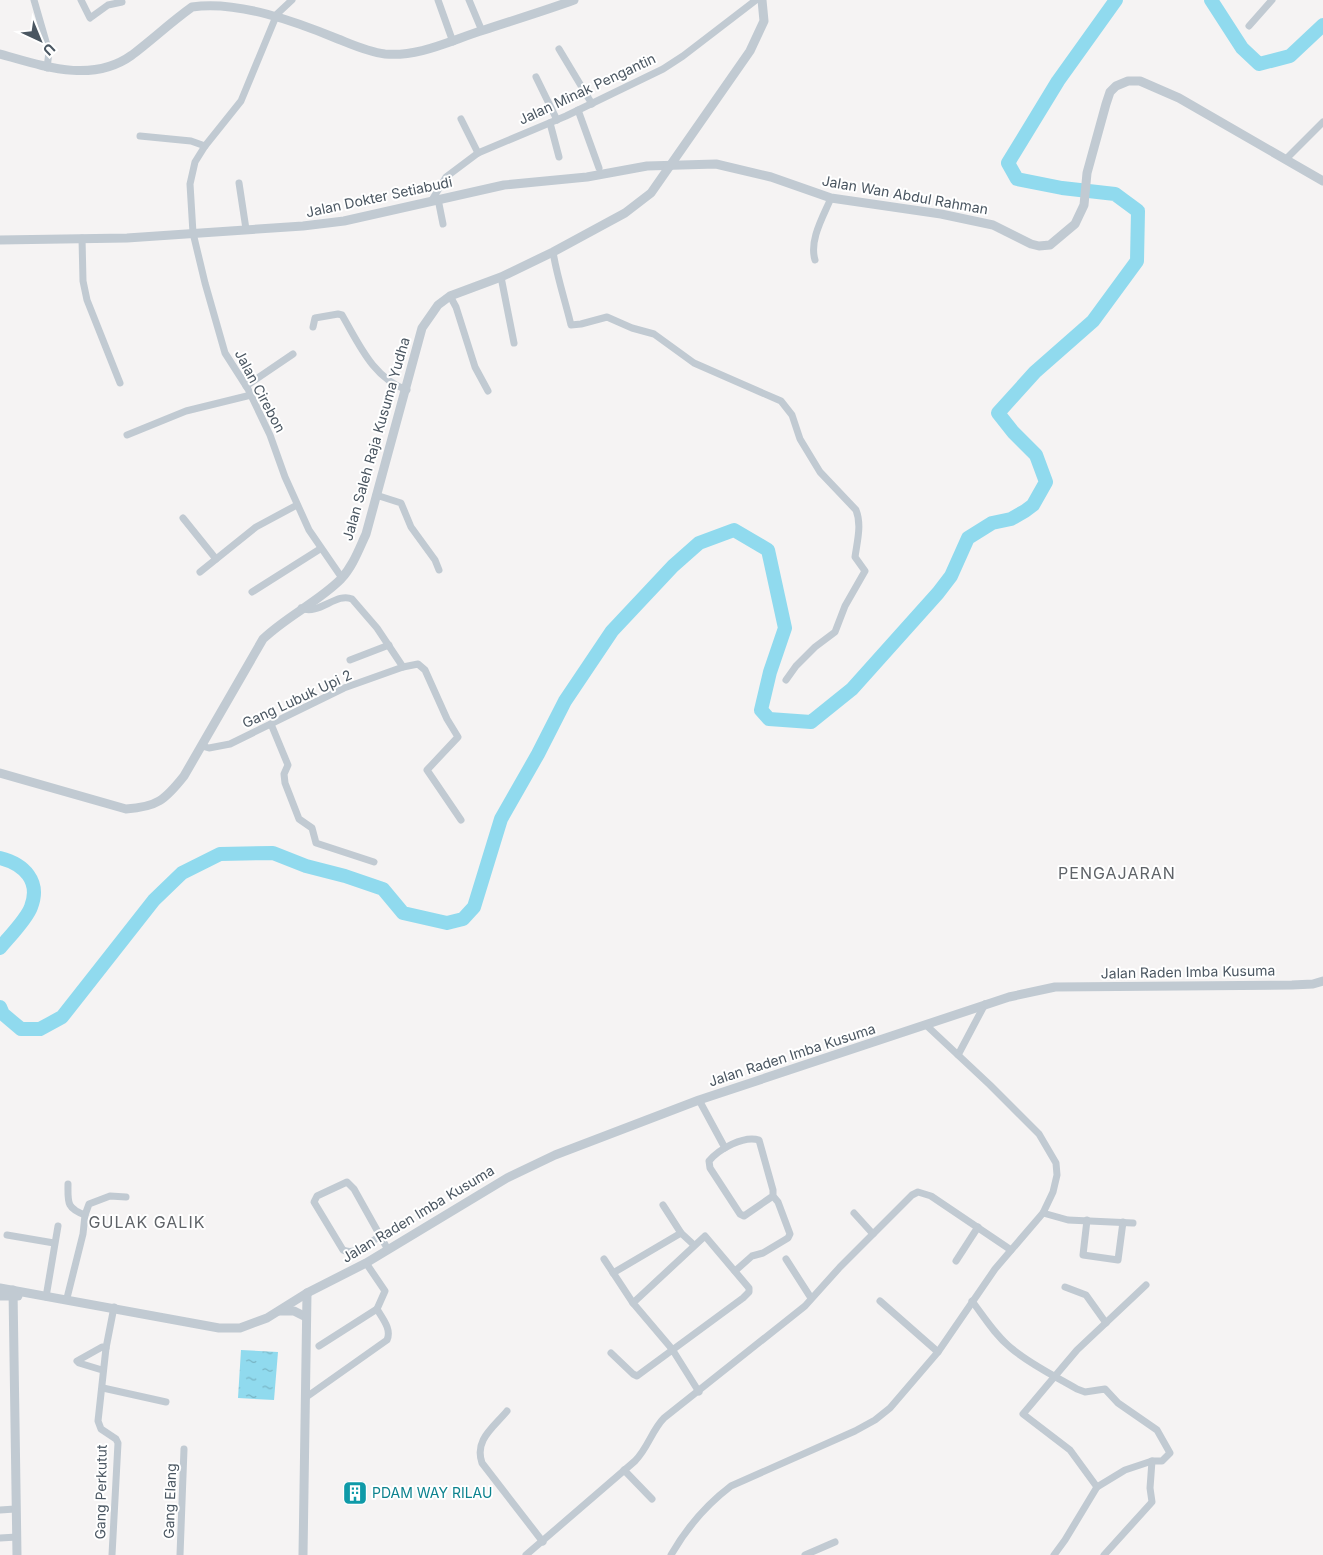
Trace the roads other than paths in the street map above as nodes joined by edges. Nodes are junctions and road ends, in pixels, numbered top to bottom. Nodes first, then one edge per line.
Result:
1 (34, 0) edge
2 (81, 0) edge
3 (292, 0) edge
4 (438, 0) edge
5 (469, 0) edge
6 (574, 0) edge
7 (756, 0) edge
8 (762, 0) edge
9 (1272, 0) edge
10 (122, 2) dead end
11 (229, 2) edge
12 (278, 14) junction
13 (1249, 26) dead end
14 (482, 30) junction
15 (453, 42) junction
16 (559, 49) dead end
17 (0, 54) edge
18 (47, 68) junction
19 (536, 77) dead end
20 (592, 104) junction
21 (578, 110) junction
22 (461, 118) dead end
23 (558, 120) junction
24 (1323, 122) edge
25 (550, 123) junction
26 (140, 136) dead end
27 (205, 146) junction
28 (478, 153) junction
29 (559, 157) dead end
30 (1286, 159) junction
31 (672, 165) junction
32 (599, 168) dead end
33 (1323, 181) edge
34 (239, 183) dead end
35 (831, 198) junction
36 (435, 200) junction
37 (443, 224) dead end
38 (246, 228) junction
39 (193, 233) junction
40 (82, 238) junction
41 (0, 240) edge
42 (553, 252) junction
43 (815, 260) dead end
44 (501, 277) junction
45 (450, 296) junction
46 (313, 326) dead end
47 (514, 344) dead end
48 (293, 354) dead end
49 (120, 383) dead end
50 (246, 386) junction
51 (406, 390) junction
52 (488, 390) dead end
53 (251, 395) junction
54 (126, 435) dead end
55 (376, 496) junction
56 (297, 505) junction
57 (183, 518) dead end
58 (320, 548) junction
59 (216, 559) junction
60 (439, 570) dead end
61 (200, 572) dead end
62 (342, 578) junction
63 (252, 592) dead end
64 (301, 608) junction
65 (389, 645) junction
66 (350, 660) dead end
67 (404, 668) junction
68 (786, 680) dead end
69 (271, 724) junction
70 (202, 746) junction
71 (0, 773) edge
72 (461, 820) dead end
73 (374, 862) dead end
74 (1323, 981) edge
75 (986, 1004) junction
76 (926, 1025) junction
77 (958, 1055) junction
78 (698, 1100) junction
79 (725, 1148) junction
80 (68, 1184) dead end
81 (126, 1196) dead end
82 (773, 1196) junction
83 (663, 1205) dead end
84 (854, 1212) dead end
85 (1043, 1213) junction
86 (85, 1215) junction
87 (1086, 1220) junction
88 (1123, 1222) junction
89 (1133, 1223) dead end
90 (58, 1226) dead end
91 (978, 1227) junction
92 (681, 1233) junction
93 (873, 1234) junction
94 (7, 1236) dead end
95 (380, 1236) junction
96 (54, 1243) junction
97 (694, 1245) junction
98 (387, 1248) junction
99 (1011, 1250) junction
100 (604, 1259) dead end
101 (786, 1259) dead end
102 (956, 1261) dead end
103 (366, 1263) junction
104 (735, 1271) junction
105 (612, 1273) junction
106 (1146, 1285) dead end
107 (1065, 1287) dead end
108 (0, 1288) edge
109 (307, 1292) junction
110 (13, 1293) junction
111 (0, 1296) edge
112 (46, 1296) junction
113 (67, 1298) junction
114 (811, 1298) junction
115 (972, 1300) junction
116 (880, 1301) dead end
117 (633, 1302) junction
118 (114, 1307) junction
119 (377, 1309) junction
120 (278, 1312) junction
121 (306, 1317) junction
122 (1106, 1323) junction
123 (319, 1346) dead end
124 (105, 1348) junction
125 (672, 1349) junction
126 (938, 1352) junction
127 (611, 1353) dead end
128 (102, 1370) junction
129 (1054, 1376) junction
130 (103, 1388) junction
131 (699, 1392) junction
132 (305, 1398) junction
133 (166, 1402) dead end
134 (507, 1411) dead end
135 (184, 1449) dead end
136 (1152, 1461) junction
137 (624, 1470) junction
138 (1097, 1487) junction
139 (652, 1499) dead end
140 (15, 1509) junction
141 (0, 1510) edge
142 (17, 1537) junction
143 (0, 1538) edge
144 (544, 1542) junction
145 (835, 1542) dead end
146 (17, 1555) edge
147 (112, 1555) edge
148 (180, 1555) edge
149 (303, 1555) edge
150 (526, 1555) edge
151 (671, 1555) edge
152 (805, 1555) edge
153 (1054, 1555) edge
154 (1104, 1555) edge

1 - 18 street
2 - 10 street
3 - 12 street
4 - 15 street
5 - 14 street
6 - 14 street
7 - 20 street, Jalan Minak Pengantin
8 - 31 street, Jalan Saleh Raja Kusuma Yudha
9 - 13 street
11 - 12 street
11 - 18 street
12 - 15 street
12 - 27 street, Jalan Cirebon
14 - 15 street
16 - 20 street
17 - 18 street
19 - 23 street
20 - 21 street, Jalan Minak Pengantin
21 - 23 street, Jalan Minak Pengantin
21 - 32 street
22 - 28 street
23 - 25 street, Jalan Minak Pengantin
24 - 30 street
25 - 28 street, Jalan Minak Pengantin
25 - 29 street
26 - 27 street
27 - 39 street, Jalan Cirebon
28 - 36 street, Jalan Minak Pengantin
30 - 33 street, Jalan Wan Abdul Rahman
30 - 35 street, Jalan Wan Abdul Rahman
31 - 35 street, Jalan Wan Abdul Rahman
31 - 36 street, Jalan Dokter Setiabudi
31 - 42 street, Jalan Saleh Raja Kusuma Yudha
34 - 38 street
35 - 43 street
36 - 37 street
36 - 38 street, Jalan Dokter Setiabudi
38 - 39 street, Jalan Dokter Setiabudi
39 - 40 street, Jalan Dokter Setiabudi
39 - 50 street, Jalan Cirebon
40 - 41 street, Jalan Dokter Setiabudi
40 - 49 street
42 - 44 street, Jalan Saleh Raja Kusuma Yudha
42 - 68 street
44 - 45 street, Jalan Saleh Raja Kusuma Yudha
44 - 47 street
45 - 51 street, Jalan Saleh Raja Kusuma Yudha
45 - 52 street
46 - 51 street
48 - 50 street
50 - 53 street, Jalan Cirebon
51 - 55 street, Jalan Saleh Raja Kusuma Yudha
53 - 54 street
53 - 56 street, Jalan Cirebon
55 - 60 street
55 - 62 street, Jalan Saleh Raja Kusuma Yudha
56 - 58 street, Jalan Cirebon
56 - 59 street
57 - 59 street
58 - 62 street, Jalan Cirebon
58 - 63 street
59 - 61 street
62 - 64 street, Jalan Saleh Raja Kusuma Yudha
64 - 65 street
64 - 70 street, Jalan Saleh Raja Kusuma Yudha
65 - 66 street
65 - 67 street
67 - 69 street, Gang Lubuk Upi 2
67 - 72 street
69 - 70 street, Gang Lubuk Upi 2
69 - 73 street
70 - 71 street, Jalan Saleh Raja Kusuma Yudha
74 - 75 street, Jalan Raden Imba Kusuma
75 - 76 street, Jalan Raden Imba Kusuma
75 - 77 street
76 - 77 street
76 - 78 street, Jalan Raden Imba Kusuma
77 - 85 street
78 - 79 street
78 - 98 street, Jalan Raden Imba Kusuma
79 - 82 street
79 - 82 street
80 - 86 street
81 - 86 street
82 - 104 street
83 - 92 street
84 - 93 street
85 - 87 street
85 - 99 street
86 - 113 street
87 - 88 street
87 - 88 street
88 - 89 street
90 - 96 street
91 - 93 street
91 - 99 street
91 - 102 street
92 - 97 street
92 - 105 street
93 - 114 street
94 - 96 street
95 - 95 street
95 - 98 street
96 - 112 street
97 - 104 street
97 - 117 street
98 - 103 street, Jalan Raden Imba Kusuma
99 - 115 street
100 - 105 street
101 - 114 street
103 - 109 street, Jalan Raden Imba Kusuma
103 - 119 street
104 - 125 street
105 - 117 street
106 - 122 street
107 - 122 street
108 - 110 street
109 - 120 street
109 - 121 street
110 - 111 street
110 - 112 street
110 - 140 street
112 - 113 street
113 - 118 street
114 - 131 street
115 - 126 street
115 - 129 street
116 - 126 street
117 - 125 street
118 - 120 street
118 - 124 street, Gang Perkutut
119 - 123 street
119 - 132 street
120 - 121 street
121 - 132 street
122 - 129 street
124 - 128 street, Gang Perkutut
124 - 128 street
125 - 127 street
125 - 131 street
126 - 151 street
128 - 130 street, Gang Perkutut
129 - 136 street
129 - 138 street
130 - 133 street
130 - 147 street, Gang Perkutut
131 - 137 street
132 - 149 street
134 - 144 street
135 - 148 street, Gang Elang
136 - 138 street
136 - 154 street
137 - 139 street
137 - 144 street
138 - 153 street
140 - 141 street
140 - 142 street
142 - 143 street
142 - 146 street
144 - 150 street
145 - 152 street

